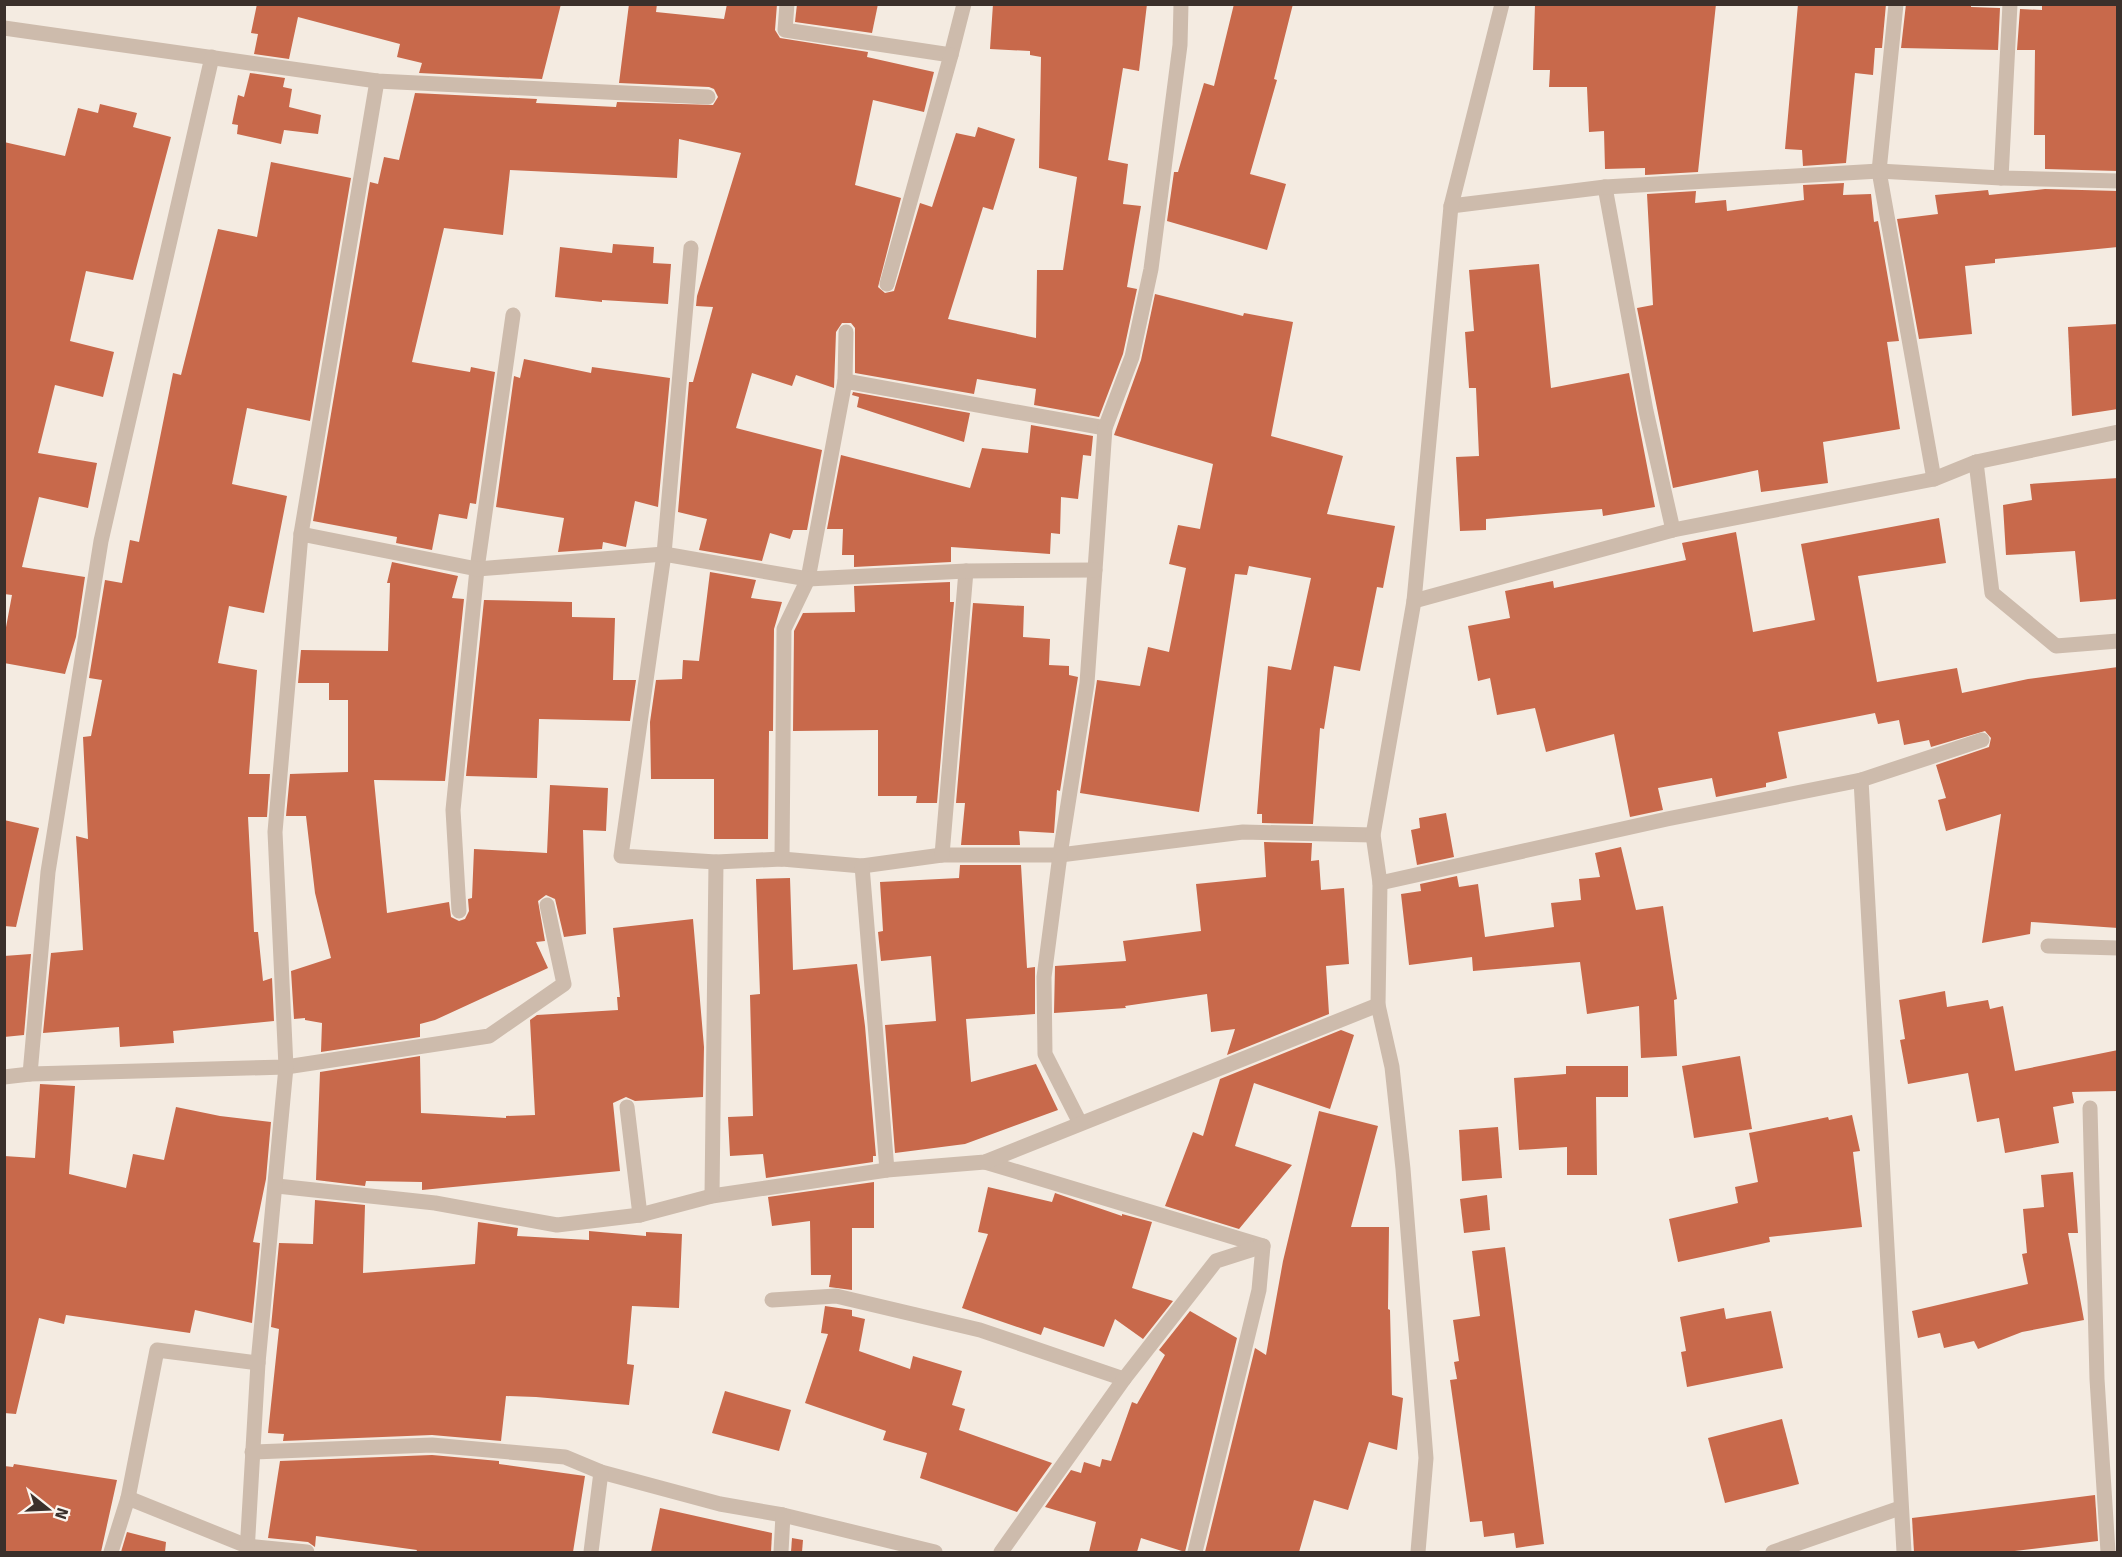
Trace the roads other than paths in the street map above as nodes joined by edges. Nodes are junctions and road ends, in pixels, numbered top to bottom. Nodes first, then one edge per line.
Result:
1 (787, 4) edge
2 (964, 4) edge
3 (1181, 4) edge
4 (1502, 4) edge
5 (1896, 4) edge
6 (2010, 4) edge
7 (4, 28) edge
8 (951, 55) junction
9 (212, 57) junction
10 (377, 81) junction
11 (708, 98) dead end
12 (1879, 171) junction
13 (2001, 178) junction
14 (2118, 181) edge
15 (1605, 187) junction
16 (1451, 206) junction
17 (691, 248) dead end
18 (887, 284) dead end
19 (513, 315) dead end
20 (846, 332) dead end
21 (845, 381) junction
22 (1105, 428) junction
23 (2118, 432) edge
24 (1976, 462) junction
25 (1934, 479) junction
26 (1673, 530) junction
27 (301, 534) junction
28 (664, 554) junction
29 (477, 569) junction
30 (1095, 570) junction
31 (966, 571) junction
32 (808, 579) junction
33 (1414, 601) junction
34 (2118, 641) edge
35 (1982, 740) dead end
36 (1861, 780) junction
37 (1373, 835) junction
38 (942, 855) junction
39 (1060, 855) junction
40 (782, 859) junction
41 (716, 862) junction
42 (862, 866) junction
43 (1380, 883) junction
44 (547, 905) dead end
45 (459, 911) dead end
46 (2048, 946) dead end
47 (2118, 948) edge
48 (1378, 1005) junction
49 (286, 1067) junction
50 (30, 1074) junction
51 (4, 1077) edge
52 (627, 1107) dead end
53 (2090, 1108) dead end
54 (1080, 1123) junction
55 (985, 1161) junction
56 (887, 1170) junction
57 (277, 1185) junction
58 (712, 1196) junction
59 (640, 1215) junction
60 (1263, 1246) junction
61 (772, 1300) dead end
62 (258, 1363) junction
63 (1124, 1379) junction
64 (252, 1452) junction
65 (601, 1472) junction
66 (128, 1498) junction
67 (1900, 1508) junction
68 (783, 1515) junction
69 (247, 1549) edge
70 (111, 1552) edge
71 (308, 1552) edge
72 (591, 1552) edge
73 (781, 1552) edge
74 (935, 1552) edge
75 (1001, 1552) edge
76 (1195, 1552) edge
77 (1418, 1552) edge
78 (1773, 1552) edge
79 (1904, 1552) edge
80 (2108, 1552) edge

1 - 8 street
2 - 8 street
3 - 22 street
4 - 16 street
5 - 12 street
6 - 13 street
7 - 9 street
8 - 18 street
9 - 10 street
9 - 50 street
10 - 11 street
10 - 27 street
12 - 13 street
12 - 15 street
12 - 25 street
13 - 14 street
15 - 16 street
15 - 26 street
16 - 33 street
17 - 28 street
19 - 29 street
20 - 21 street
21 - 22 street
21 - 32 street
22 - 30 street
23 - 24 street
24 - 25 street
24 - 34 street
25 - 26 street
26 - 33 street
27 - 29 street
27 - 49 street
28 - 29 street
28 - 32 street
28 - 41 street
29 - 45 street
30 - 31 street
30 - 39 street
31 - 32 street
31 - 38 street
32 - 40 street
33 - 37 street
35 - 36 street
36 - 43 street
36 - 67 street
37 - 39 street
37 - 43 street
38 - 39 street
38 - 42 street
39 - 54 street
40 - 41 street
40 - 42 street
41 - 58 street
42 - 56 street
43 - 48 street
44 - 49 street
46 - 47 street
48 - 54 street
48 - 77 street
49 - 50 street
49 - 57 street
50 - 51 street
52 - 59 street
53 - 80 street
54 - 55 street
55 - 56 street
55 - 60 street
56 - 58 street
57 - 59 street
57 - 62 street
58 - 59 street
60 - 63 street
60 - 76 street
61 - 63 street
62 - 64 street
62 - 66 street
63 - 75 street
64 - 65 street
64 - 69 street
65 - 68 street
65 - 72 street
66 - 69 street
66 - 70 street
67 - 78 street
67 - 79 street
68 - 73 street
68 - 74 street
69 - 71 street

